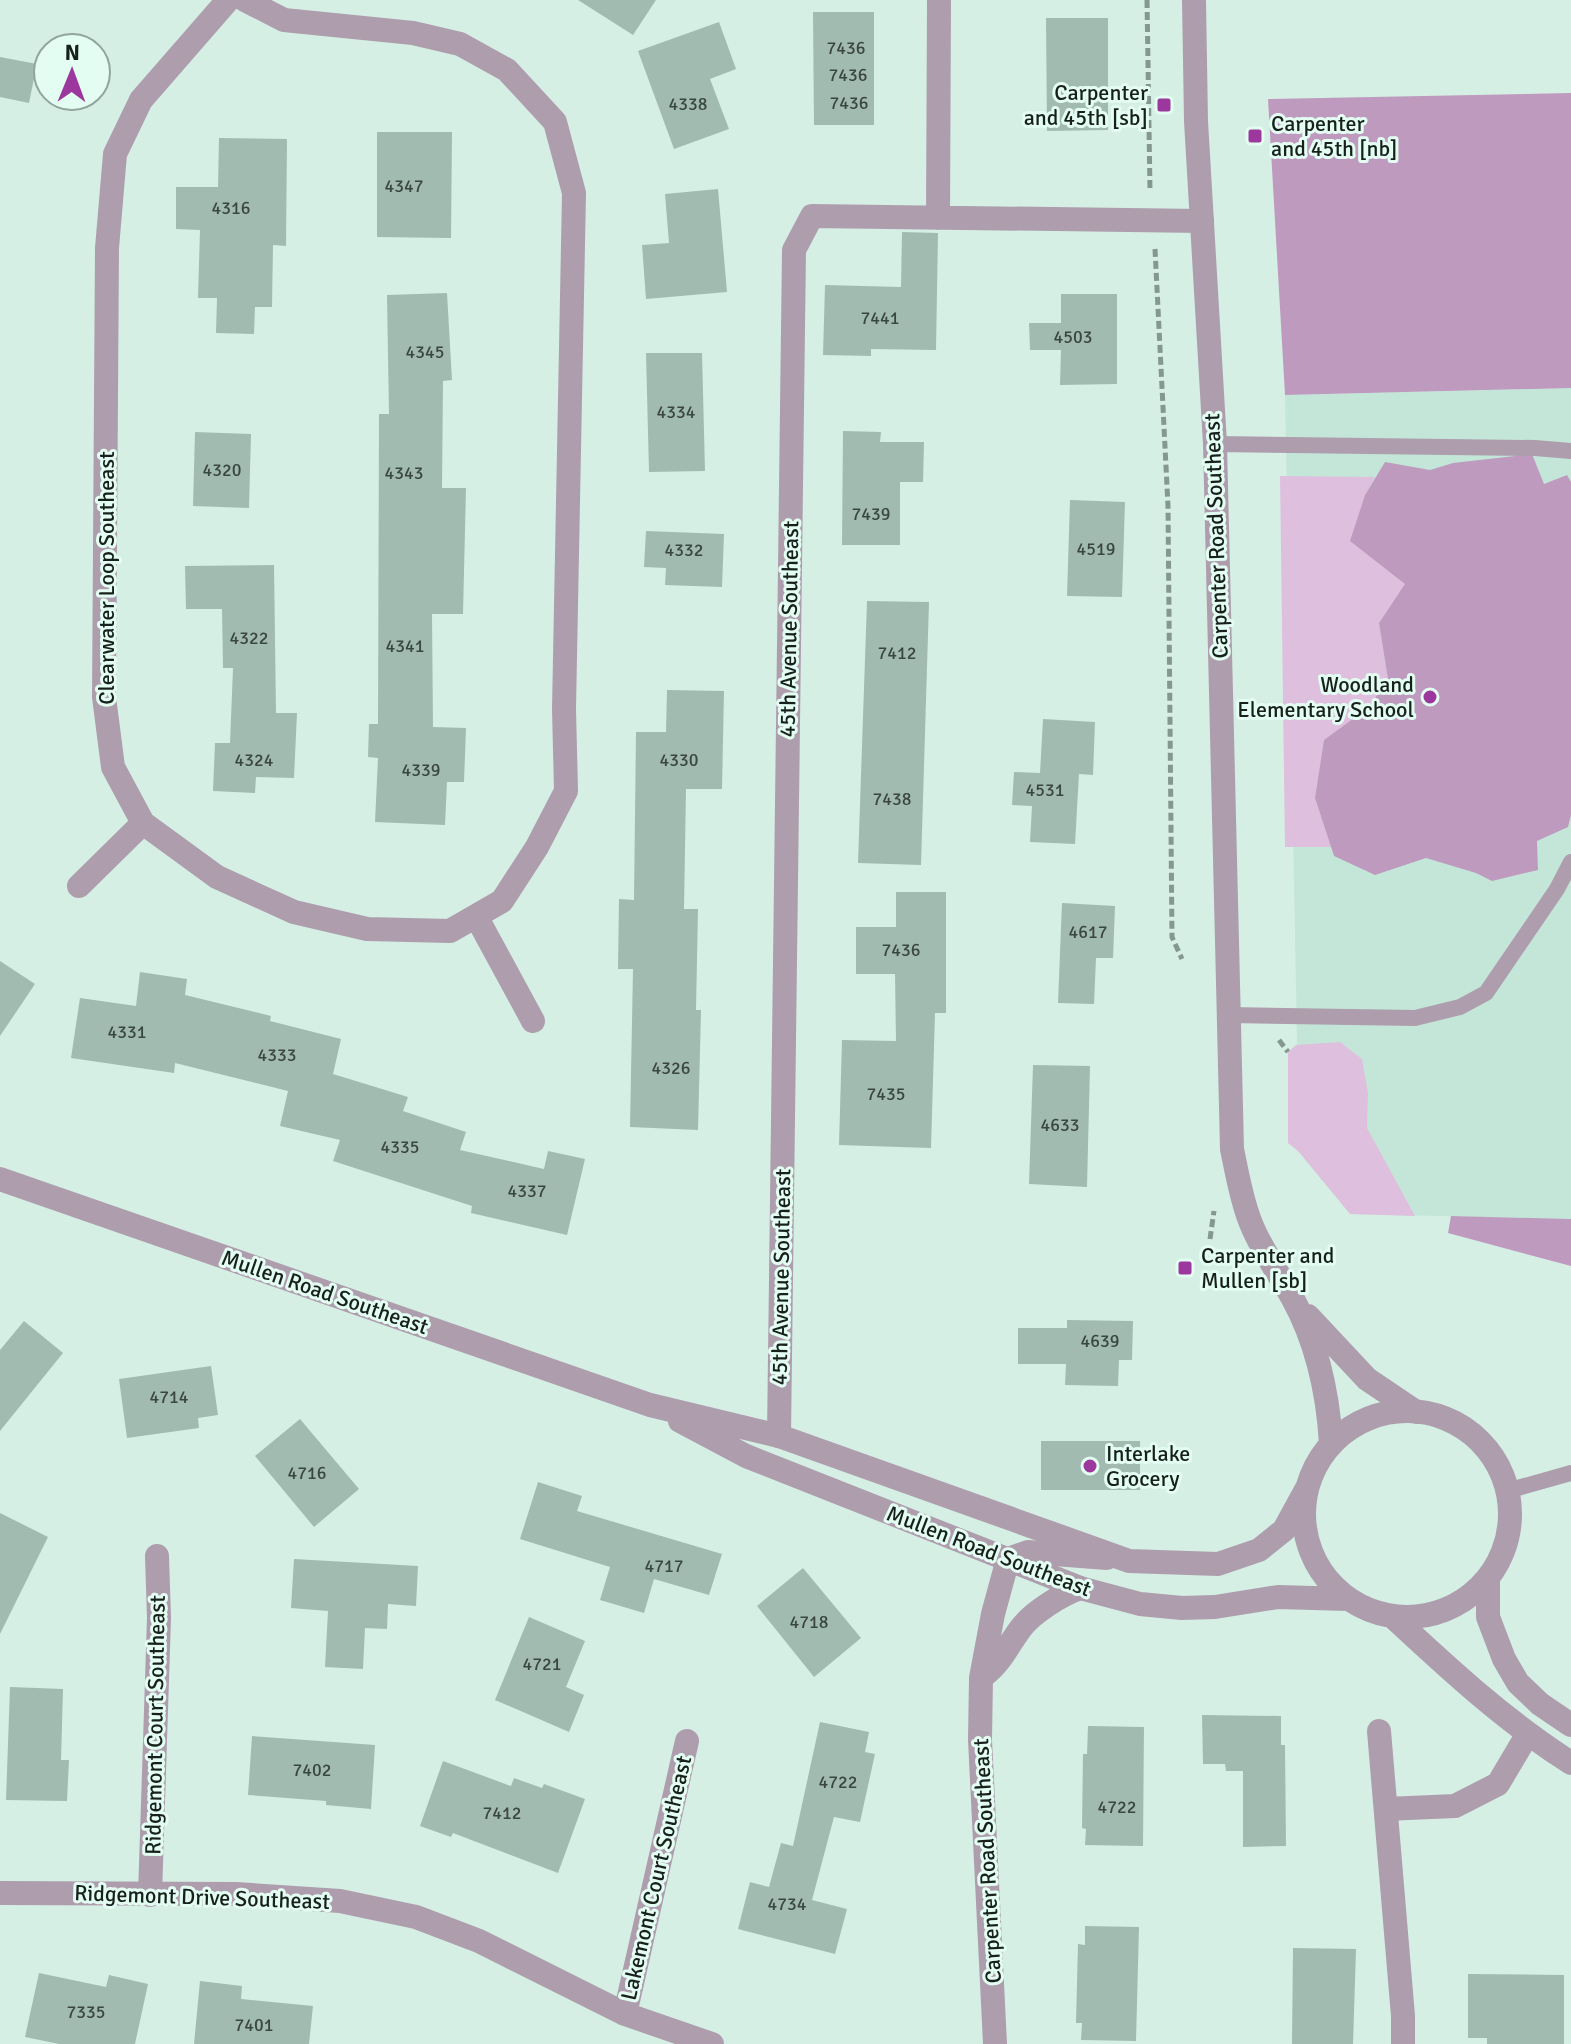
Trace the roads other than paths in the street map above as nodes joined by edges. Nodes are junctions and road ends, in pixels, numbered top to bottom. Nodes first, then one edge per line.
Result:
1 (228, 0) edge
2 (245, 0) edge
3 (939, 0) edge
4 (1194, 0) edge
5 (938, 218) junction
6 (1202, 221) junction
7 (1215, 444) junction
8 (1571, 451) edge
9 (143, 823) junction
10 (1571, 862) edge
11 (79, 886) dead end
12 (476, 916) junction
13 (1229, 1015) junction
14 (533, 1021) dead end
15 (0, 1179) edge
16 (1294, 1300) junction
17 (650, 1405) junction
18 (1416, 1412) junction
19 (779, 1436) junction
20 (1331, 1444) junction
21 (1571, 1473) edge
22 (1307, 1488) junction
23 (1507, 1491) junction
24 (157, 1556) dead end
25 (1008, 1559) junction
26 (1129, 1561) junction
27 (1488, 1578) junction
28 (1080, 1588) junction
29 (1348, 1599) junction
30 (1392, 1616) junction
31 (981, 1678) junction
32 (1571, 1725) edge
33 (1379, 1731) dead end
34 (1527, 1735) junction
35 (687, 1741) dead end
36 (1571, 1763) edge
37 (1386, 1809) junction
38 (0, 1893) edge
39 (150, 1895) junction
40 (625, 2014) junction
41 (712, 2044) edge
42 (995, 2044) edge
43 (1403, 2044) edge

1 - 9 street, Clearwater Loop Southeast
2 - 12 street, Clearwater Loop Southeast
3 - 5 street
4 - 6 street, Carpenter Road Southeast
5 - 6 street, 45th Avenue Southeast
5 - 19 street, 45th Avenue Southeast
6 - 7 street, Carpenter Road Southeast
7 - 8 lane
7 - 13 street, Carpenter Road Southeast
9 - 11 street
9 - 12 street, Clearwater Loop Southeast
10 - 13 lane
12 - 14 street
13 - 16 street, Carpenter Road Southeast
15 - 17 street, Mullen Road Southeast
16 - 18 street, Carpenter Road Southeast
16 - 20 street, Carpenter Road Southeast
17 - 19 street, Mullen Road Southeast
17 - 25 street, Mullen Road Southeast
18 - 20 street
18 - 23 street
19 - 26 street, Mullen Road Southeast
20 - 22 street
21 - 23 lane
22 - 26 street, Mullen Road Southeast
22 - 29 street
23 - 27 street
24 - 39 street, Ridgemont Court Southeast
25 - 26 street
25 - 28 street, Mullen Road Southeast
25 - 31 street, Carpenter Road Southeast
27 - 30 street
27 - 32 street
28 - 29 street, Mullen Road Southeast
28 - 31 street
29 - 30 street
30 - 34 street
31 - 42 street, Carpenter Road Southeast
33 - 37 street
34 - 36 street
34 - 37 street
35 - 40 street, Lakemont Court Southeast
37 - 43 street
38 - 39 street, Ridgemont Drive Southeast
39 - 40 street, Ridgemont Drive Southeast
40 - 41 street, Ridgemont Drive Southeast

